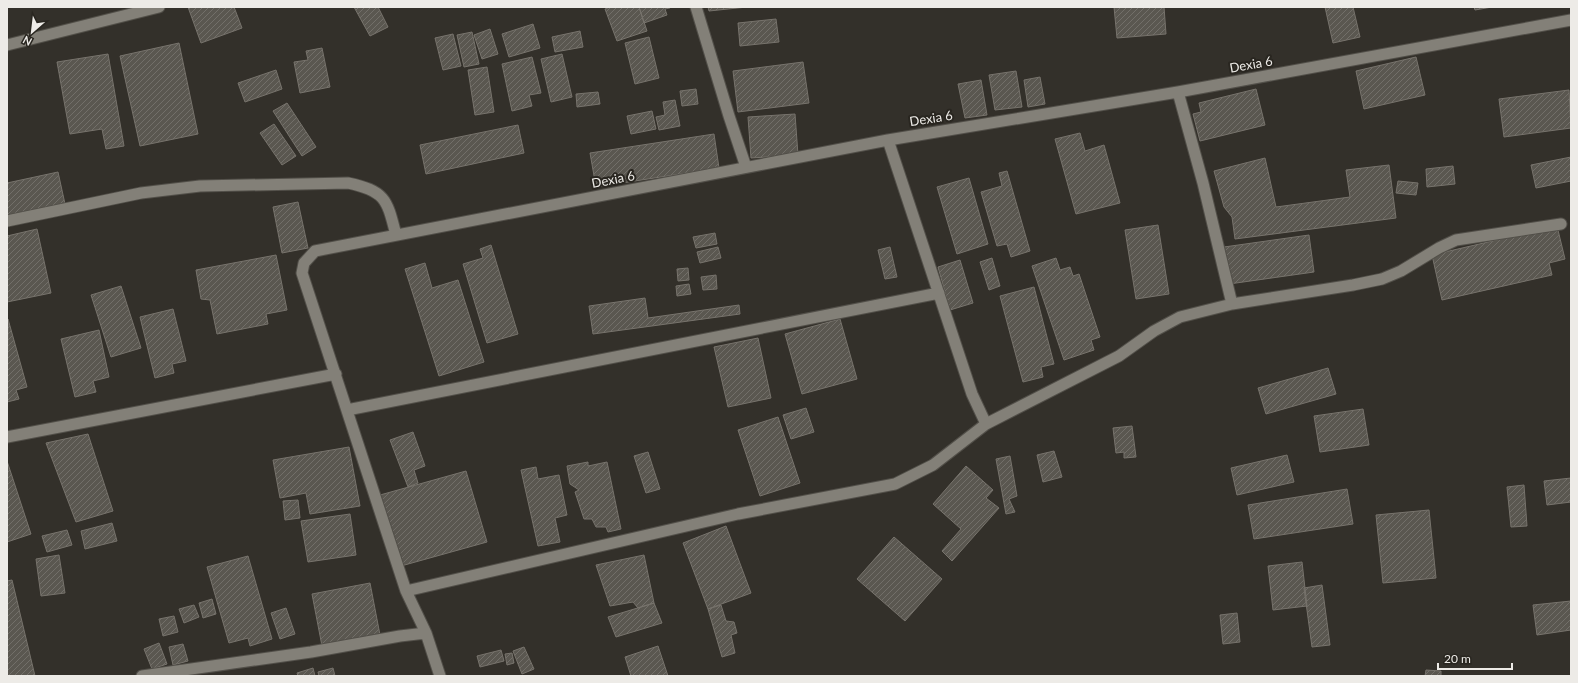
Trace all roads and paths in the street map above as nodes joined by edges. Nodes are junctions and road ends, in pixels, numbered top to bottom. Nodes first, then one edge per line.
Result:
1 (159, 7) edge
2 (696, 7) edge
3 (1571, 20) edge
4 (7, 45) edge
5 (1178, 92) junction
6 (888, 140) junction
7 (746, 167) junction
8 (7, 221) edge
9 (1561, 224) dead end
10 (396, 235) junction
11 (939, 293) junction
12 (1232, 304) junction
13 (336, 374) junction
14 (347, 410) junction
15 (986, 424) junction
16 (7, 437) edge
17 (406, 590) junction
18 (426, 633) junction
19 (142, 676) edge
20 (440, 676) edge

1 - 4 street
2 - 7 street
3 - 5 street, Dexia 6
5 - 6 street, Dexia 6
5 - 12 street
6 - 7 street, Dexia 6
6 - 11 street
7 - 10 street, Dexia 6
8 - 10 street
9 - 12 street
10 - 13 street, Dexia 6
11 - 14 street
11 - 15 street
12 - 15 street
13 - 14 street
13 - 16 street
14 - 17 street
15 - 17 street
17 - 18 street
18 - 19 street
18 - 20 street

